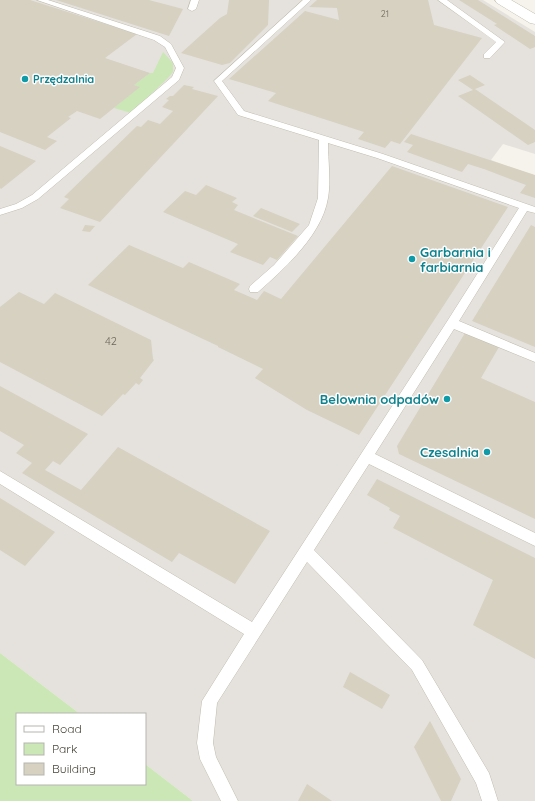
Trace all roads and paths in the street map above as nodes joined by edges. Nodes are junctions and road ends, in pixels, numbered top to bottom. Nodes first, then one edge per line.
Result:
1 (41, 0) edge
2 (195, 0) edge
3 (307, 0) edge
4 (442, 0) edge
5 (502, 0) edge
6 (192, 9) dead end
7 (535, 20) edge
8 (487, 56) dead end
9 (324, 139) junction
10 (530, 208) edge
11 (0, 212) edge
12 (254, 289) dead end
13 (452, 323) junction
14 (535, 358) edge
15 (366, 456) junction
16 (0, 477) edge
17 (535, 540) edge
18 (306, 551) junction
19 (254, 632) junction
20 (230, 801) edge
21 (490, 801) edge

1 - 11 lane
2 - 6 lane
3 - 9 lane
4 - 8 lane
5 - 7 street
9 - 10 lane
9 - 12 lane
10 - 13 lane
13 - 14 lane
13 - 15 lane
15 - 17 lane
15 - 18 lane
16 - 19 lane
18 - 19 lane
18 - 21 lane
19 - 20 lane

